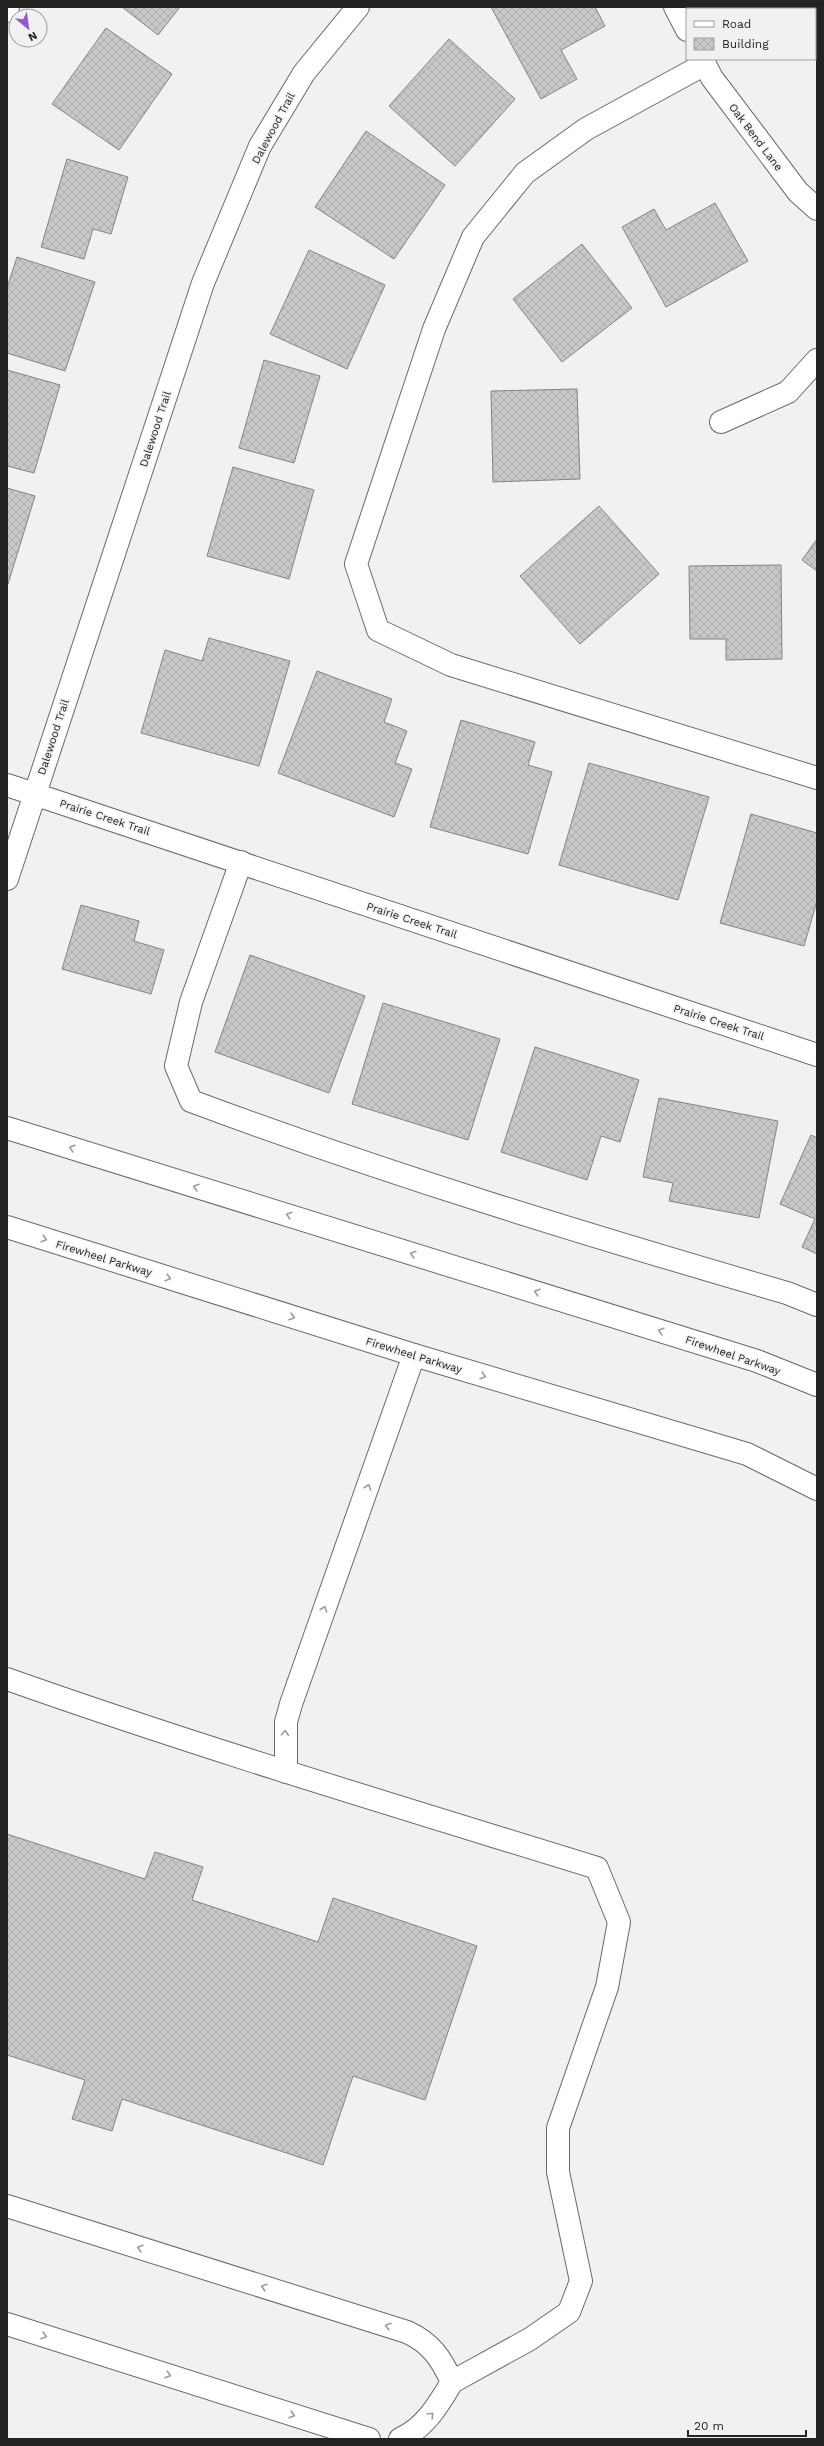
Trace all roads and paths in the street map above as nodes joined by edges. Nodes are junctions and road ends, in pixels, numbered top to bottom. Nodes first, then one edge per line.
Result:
1 (8, 7) edge
2 (358, 7) edge
3 (675, 7) edge
4 (7, 11) edge
5 (686, 28) edge
6 (704, 62) edge
7 (817, 209) edge
8 (817, 360) edge
9 (721, 422) dead end
10 (817, 778) edge
11 (7, 785) edge
12 (35, 794) junction
13 (241, 862) junction
14 (7, 879) edge
15 (817, 1055) edge
16 (7, 1128) edge
17 (7, 1227) edge
18 (817, 1305) edge
19 (414, 1355) junction
20 (817, 1385) edge
21 (817, 1489) edge
22 (7, 1679) edge
23 (286, 1772) junction
24 (7, 2206) edge
25 (7, 2324) edge
26 (452, 2382) junction
27 (369, 2439) edge
28 (400, 2439) edge

1 - 4 street
2 - 12 street, Dalewood Trail
3 - 5 street
6 - 7 street, Oak Bend Lane
6 - 10 street
8 - 9 street
11 - 12 street, Prairie Creek Trail
12 - 13 street, Prairie Creek Trail
12 - 14 street, Dalewood Trail
13 - 15 street, Prairie Creek Trail
13 - 18 street
20 -> 16 street, Firewheel Parkway
17 -> 19 street, Firewheel Parkway
19 -> 21 street, Firewheel Parkway
23 -> 19 street
22 - 23 street
23 - 26 street
26 -> 24 street
25 -> 27 street
28 -> 26 street

